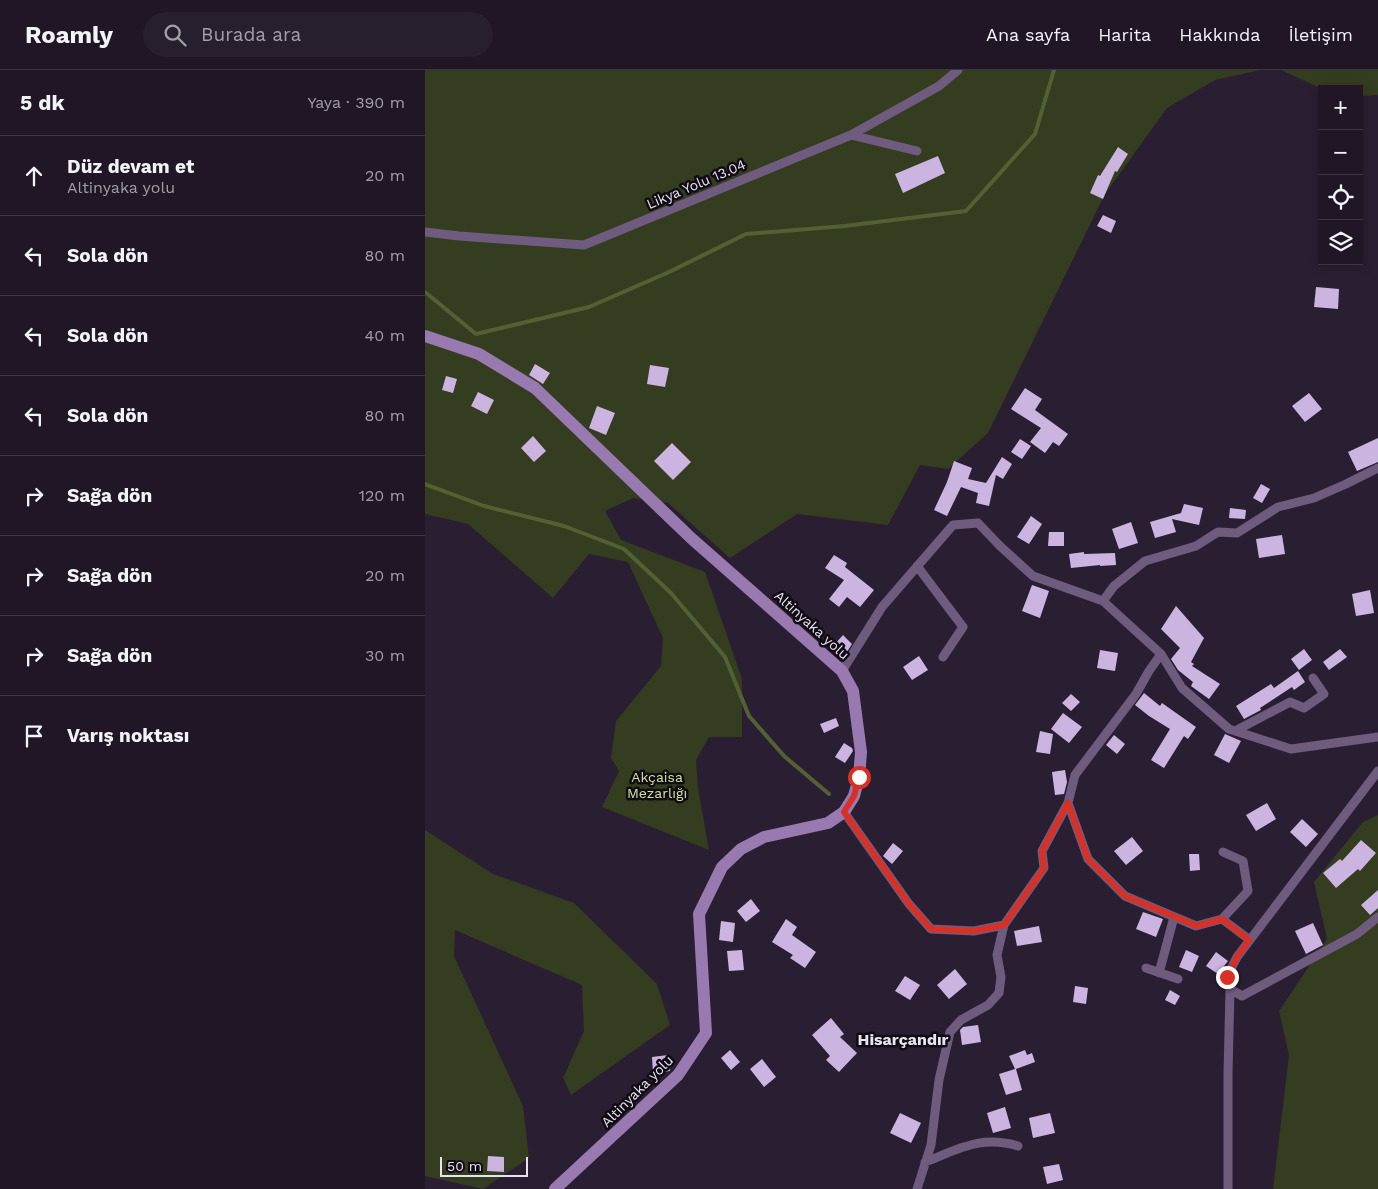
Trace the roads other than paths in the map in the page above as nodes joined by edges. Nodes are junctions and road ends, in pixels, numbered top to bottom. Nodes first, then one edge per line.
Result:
1 (958, 70) edge
2 (851, 134) junction
3 (917, 150) dead end
4 (425, 232) edge
5 (425, 336) edge
6 (1378, 468) edge
7 (917, 566) junction
8 (1103, 601) junction
9 (1161, 654) junction
10 (943, 657) dead end
11 (842, 671) junction
12 (1313, 678) dead end
13 (1235, 731) junction
14 (1378, 737) edge
15 (1378, 771) edge
16 (1068, 803) junction
17 (844, 812) junction
18 (1223, 852) dead end
19 (1174, 917) junction
20 (1378, 917) edge
21 (1222, 919) junction
22 (1004, 925) junction
23 (1249, 940) junction
24 (1146, 968) dead end
25 (1159, 972) junction
26 (1178, 979) dead end
27 (1231, 989) junction
28 (1018, 1146) dead end
29 (925, 1162) junction
30 (555, 1189) edge
31 (917, 1189) edge
32 (1228, 1189) edge

1 - 2 street, Likya Yolu 13.04
2 - 3 street
2 - 4 street, Likya Yolu 13.04
5 - 11 main road, Altinyaka yolu
6 - 8 street
7 - 8 street
7 - 10 street
7 - 11 street
8 - 9 street
9 - 13 street
9 - 16 street
11 - 17 main road, Altinyaka yolu
12 - 13 street
13 - 14 street
15 - 23 street
16 - 19 street
16 - 22 street
17 - 22 street
17 - 30 main road, Altinyaka yolu
18 - 21 street
19 - 21 street
19 - 25 street
20 - 27 street
21 - 23 street
22 - 29 street
23 - 27 street
24 - 25 street
25 - 26 street
27 - 32 street
28 - 29 street
29 - 31 street

